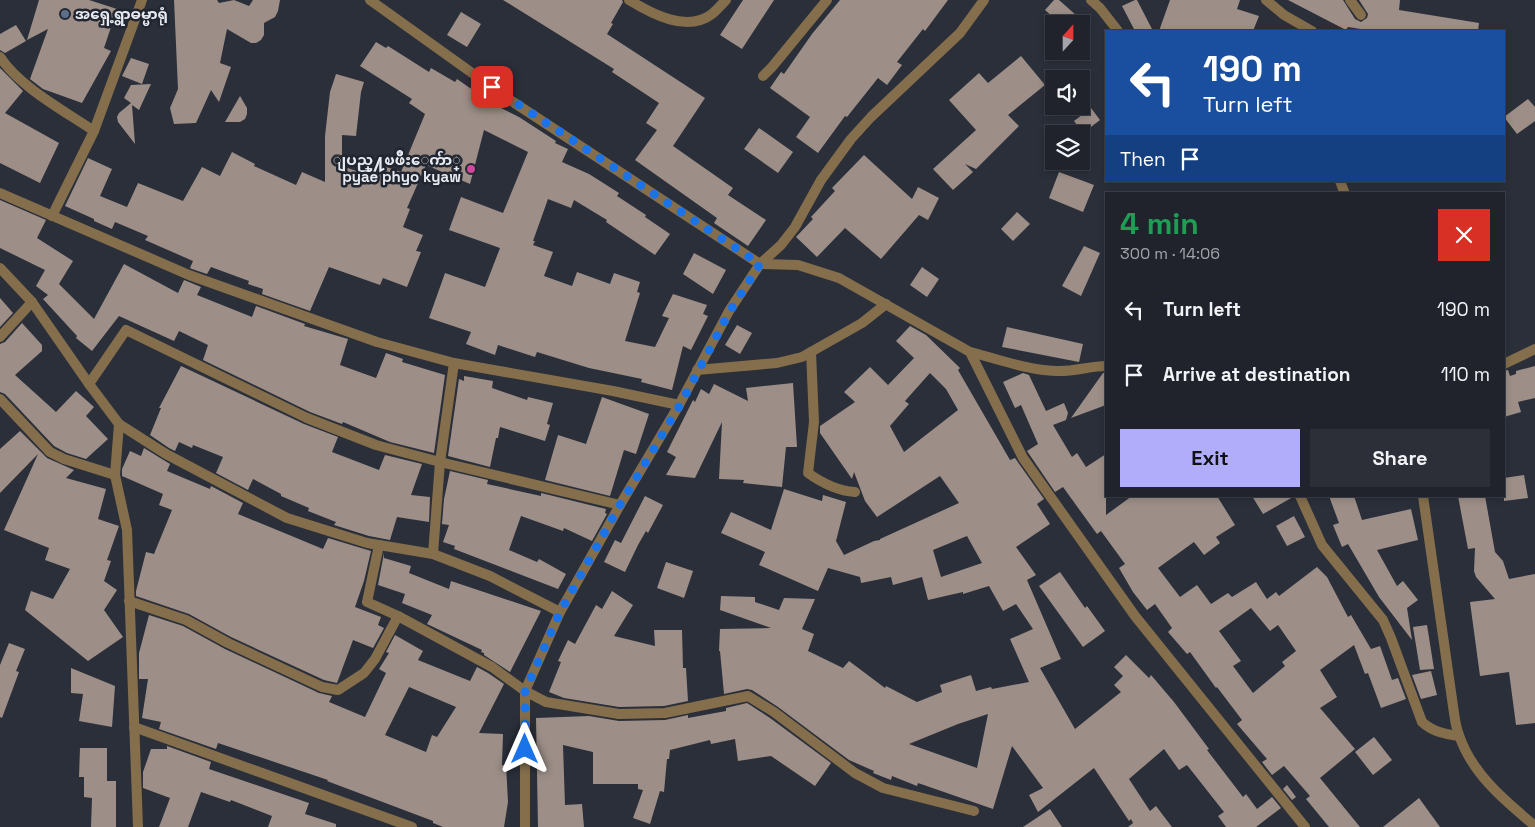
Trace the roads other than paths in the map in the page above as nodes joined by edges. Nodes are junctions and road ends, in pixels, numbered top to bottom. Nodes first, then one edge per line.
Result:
1 (142, 0) edge
2 (370, 0) edge
3 (629, 0) edge
4 (726, 0) edge
5 (827, 0) edge
6 (984, 0) edge
7 (1091, 0) edge
8 (1266, 0) edge
9 (1350, 0) edge
10 (1361, 15) dead end
11 (1117, 30) edge
12 (1310, 30) edge
13 (0, 56) edge
14 (762, 76) dead end
15 (94, 131) junction
16 (0, 193) edge
17 (52, 216) junction
18 (760, 264) junction
19 (0, 268) edge
20 (32, 302) junction
21 (886, 304) junction
22 (0, 337) edge
23 (1535, 349) edge
24 (811, 352) junction
25 (970, 352) junction
26 (454, 363) junction
27 (1505, 364) edge
28 (1105, 366) edge
29 (697, 370) junction
30 (89, 384) junction
31 (0, 400) edge
32 (680, 405) junction
33 (119, 424) junction
34 (440, 462) junction
35 (115, 475) junction
36 (855, 492) dead end
37 (1300, 497) edge
38 (1423, 497) edge
39 (620, 505) junction
40 (379, 545) junction
41 (433, 554) junction
42 (129, 601) junction
43 (560, 612) junction
44 (398, 616) junction
45 (525, 691) junction
46 (134, 727) junction
47 (1459, 736) junction
48 (974, 811) dead end
49 (1535, 826) edge
50 (138, 827) edge
51 (412, 827) edge
52 (525, 827) edge
53 (1305, 827) edge

1 - 15 street
2 - 18 street
3 - 4 street
5 - 14 street
6 - 18 street
7 - 11 street
8 - 12 street
9 - 10 street
13 - 15 street
15 - 17 street
16 - 17 street
17 - 26 street
18 - 21 street
18 - 29 street
19 - 20 street
20 - 22 street
20 - 30 street
21 - 24 street
21 - 25 street
23 - 27 street
24 - 29 street
24 - 36 street
25 - 28 street
25 - 53 street
26 - 32 street
26 - 34 street
29 - 32 street
30 - 33 street
30 - 34 street
31 - 35 street
32 - 39 street
33 - 35 street
33 - 40 street
34 - 39 street
34 - 41 street
35 - 42 street
37 - 47 street
38 - 47 street
39 - 43 street
40 - 41 street
40 - 44 street
41 - 43 street
42 - 44 street
42 - 46 street
43 - 45 street
44 - 45 street
45 - 48 street
45 - 52 street
46 - 50 street
46 - 51 street
47 - 49 street

